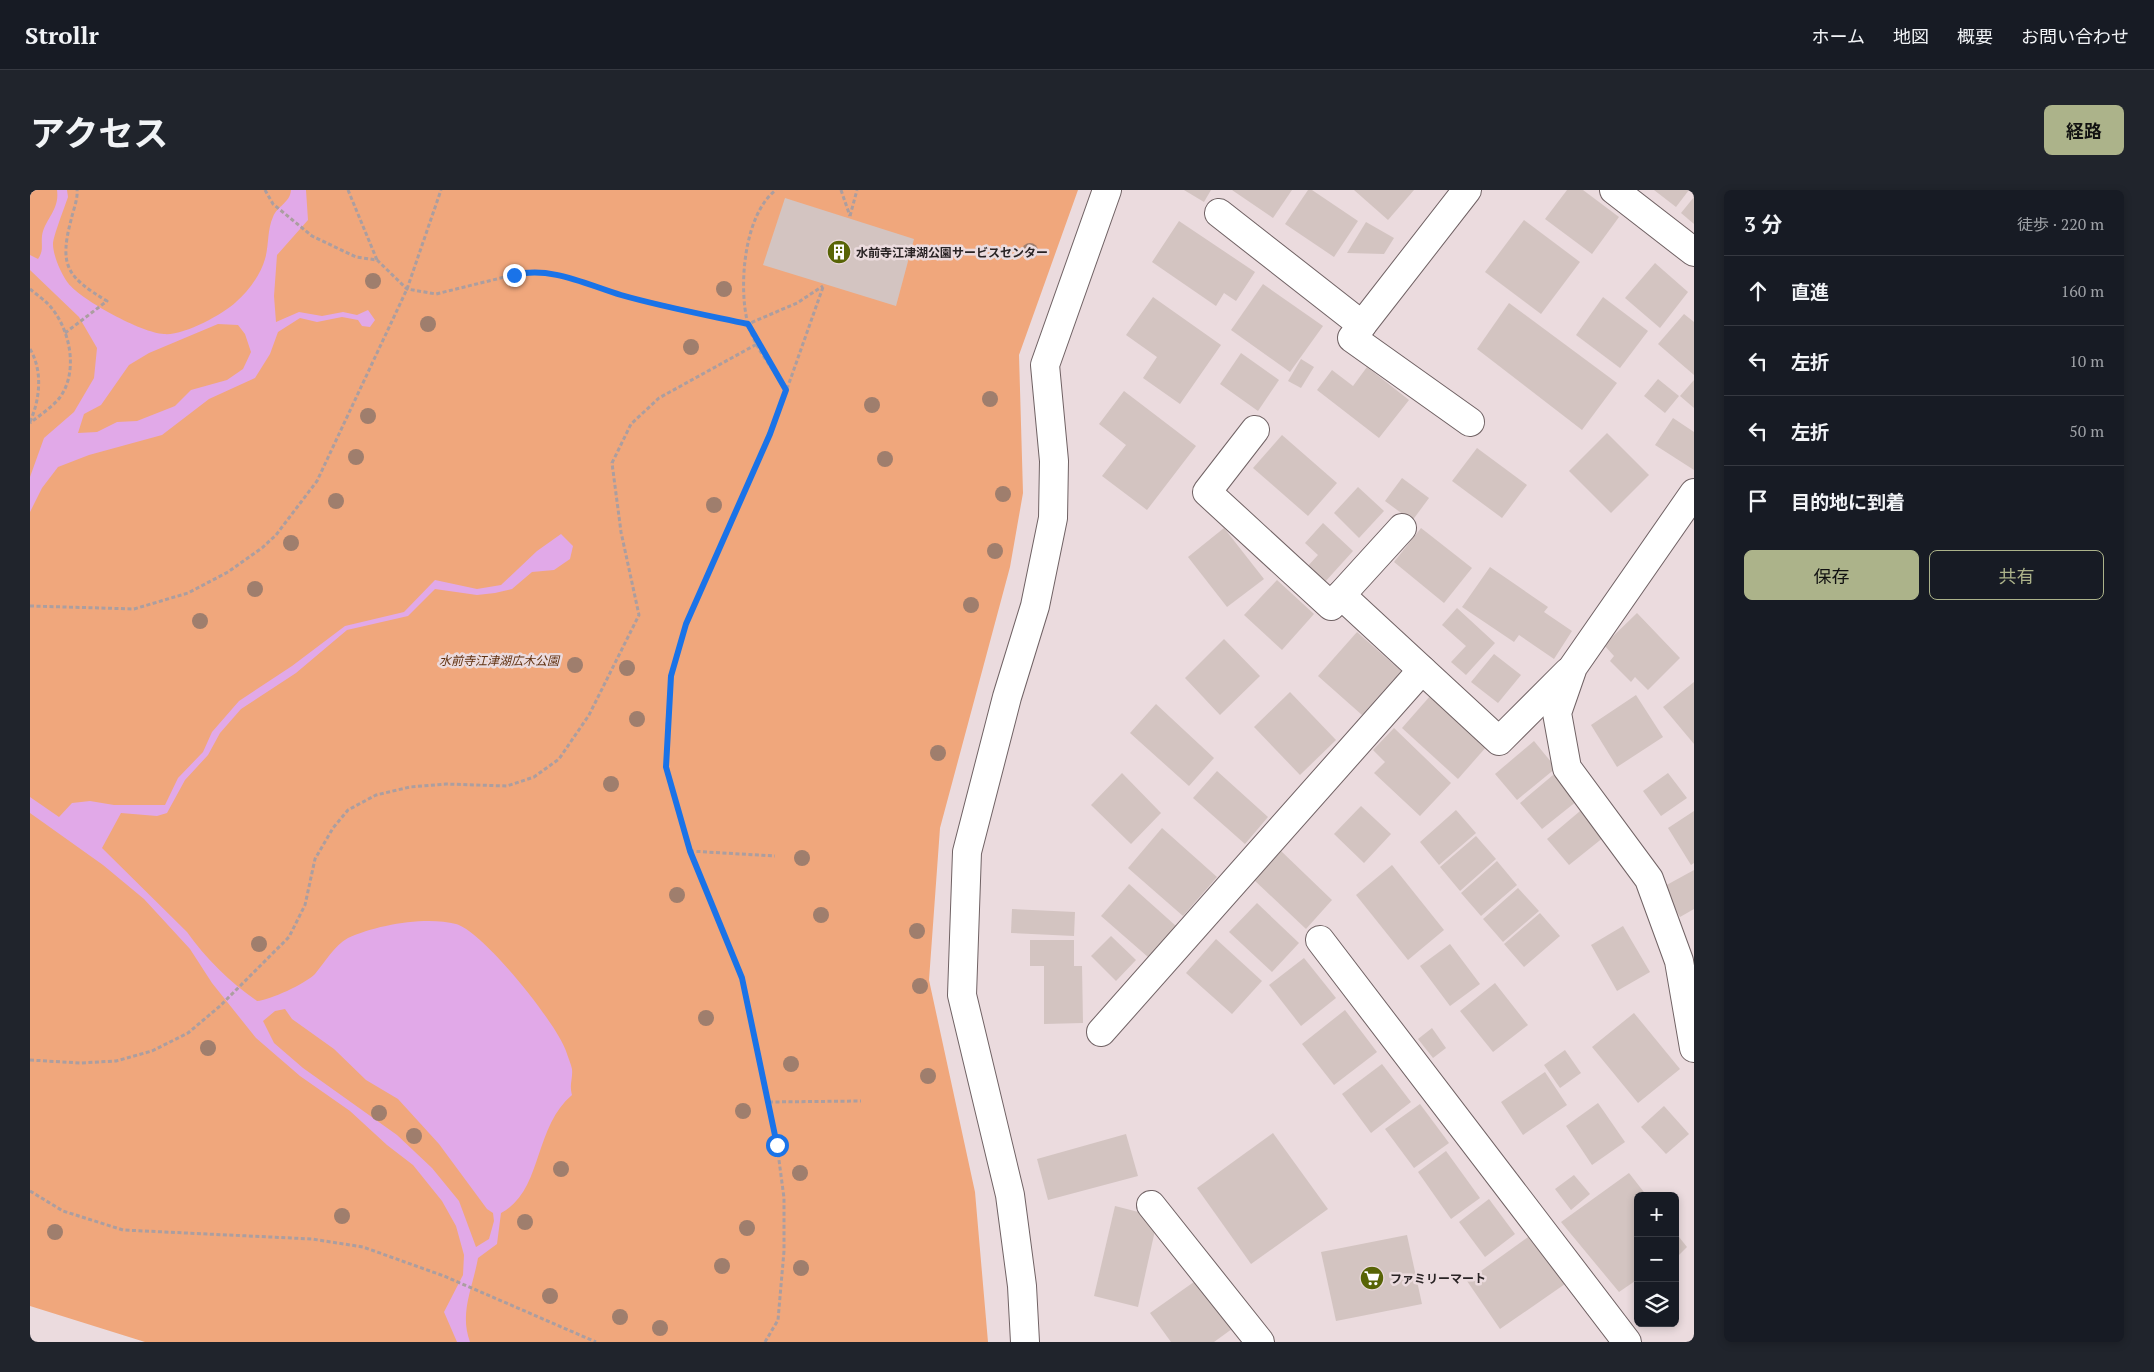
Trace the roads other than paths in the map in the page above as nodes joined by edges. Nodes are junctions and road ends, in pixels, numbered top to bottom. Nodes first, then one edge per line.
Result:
1 (1107, 190) edge
2 (1467, 190) edge
3 (1614, 190) edge
4 (1219, 213) dead end
5 (1694, 252) edge
6 (1362, 325) junction
7 (1470, 422) dead end
8 (1255, 430) dead end
9 (1694, 493) edge
10 (1402, 528) dead end
11 (1340, 595) junction
12 (1573, 667) junction
13 (1422, 670) junction
14 (1320, 940) dead end
15 (1101, 1032) dead end
16 (1694, 1048) edge
17 (1151, 1205) dead end
18 (1024, 1342) edge
19 (1260, 1342) edge
20 (1627, 1342) edge

1 - 18 street
2 - 6 street
3 - 5 street
4 - 6 street
6 - 7 street
8 - 11 street
9 - 12 street
10 - 11 street
11 - 13 street
12 - 13 street
12 - 16 street
13 - 15 street
14 - 20 street
17 - 19 street

